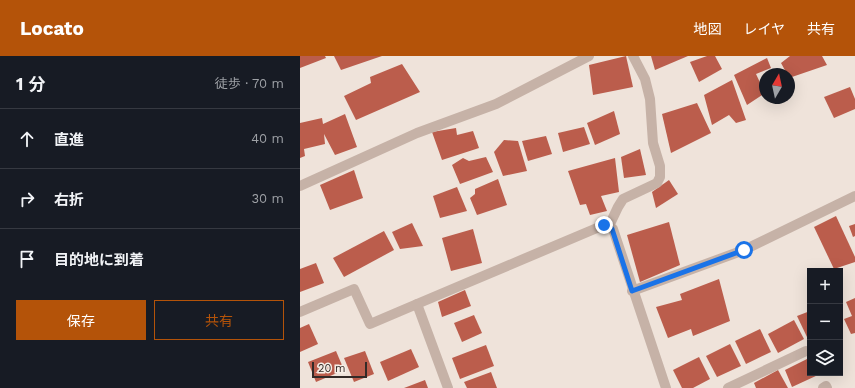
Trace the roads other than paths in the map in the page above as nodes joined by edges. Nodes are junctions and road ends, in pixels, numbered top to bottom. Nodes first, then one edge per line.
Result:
1 (589, 56) edge
2 (633, 56) edge
3 (300, 186) edge
4 (855, 196) edge
5 (609, 226) junction
6 (632, 291) junction
7 (417, 304) junction
8 (300, 312) edge
9 (806, 351) dead end
10 (448, 388) edge
11 (666, 388) edge
12 (728, 388) edge
13 (823, 388) edge
14 (827, 388) edge

1 - 3 street
2 - 5 street
4 - 6 street
5 - 6 street
5 - 7 street
6 - 11 street
7 - 8 street
7 - 10 street
9 - 12 street
13 - 14 street

